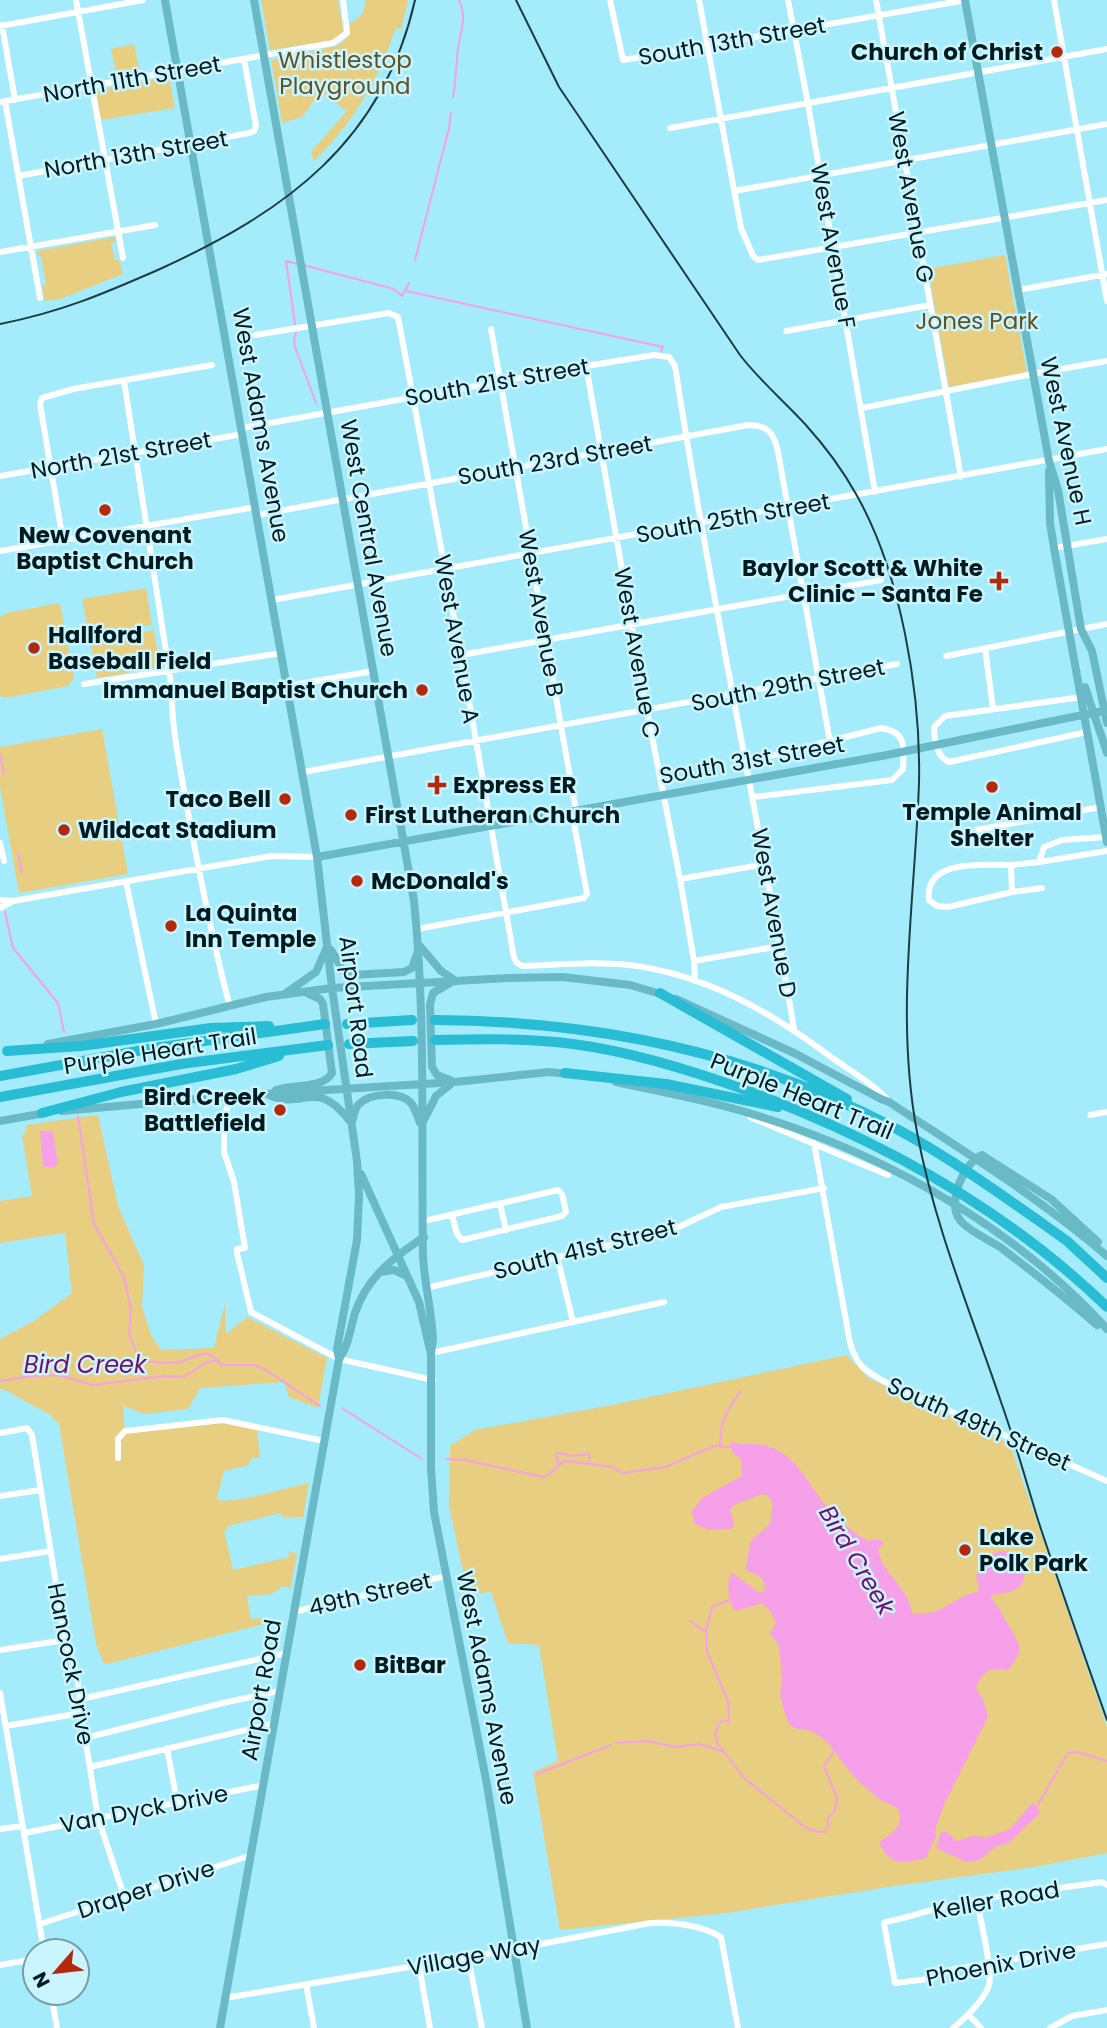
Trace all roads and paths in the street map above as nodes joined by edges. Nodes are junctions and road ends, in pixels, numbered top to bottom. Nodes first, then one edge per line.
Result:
1 (76, 0) edge
2 (144, 0) edge
3 (165, 0) edge
4 (254, 0) edge
5 (342, 0) edge
6 (610, 0) edge
7 (699, 0) edge
8 (788, 0) edge
9 (876, 0) edge
10 (965, 0) edge
11 (1054, 0) edge
12 (78, 12) junction
13 (879, 15) junction
14 (1, 25) edge
15 (793, 31) junction
16 (707, 47) junction
17 (1107, 49) edge
18 (264, 56) junction
19 (1065, 57) junction
20 (244, 59) junction
21 (177, 71) junction
22 (978, 73) junction
23 (92, 86) junction
24 (891, 88) junction
25 (15, 100) junction
26 (3, 102) edge
27 (808, 104) junction
28 (720, 119) junction
29 (1107, 124) edge
30 (670, 128) dead end
31 (1078, 130) junction
32 (190, 143) junction
33 (991, 145) junction
34 (105, 159) junction
35 (904, 160) junction
36 (18, 176) junction
37 (820, 177) junction
38 (734, 191) junction
39 (1107, 200) edge
40 (1091, 202) junction
41 (1004, 218) junction
42 (155, 225) dead end
43 (118, 232) junction
44 (917, 233) junction
45 (31, 247) junction
46 (833, 248) junction
47 (0, 253) edge
48 (122, 258) dead end
49 (1105, 275) edge
50 (1018, 290) junction
51 (40, 298) dead end
52 (1107, 301) edge
53 (930, 305) junction
54 (846, 321) junction
55 (491, 329) dead end
56 (786, 331) dead end
57 (255, 335) dead end
58 (1107, 361) edge
59 (212, 365) dead end
60 (586, 366) junction
61 (1032, 374) junction
62 (124, 381) junction
63 (499, 382) junction
64 (946, 391) junction
65 (414, 396) junction
66 (862, 408) junction
67 (328, 412) junction
68 (242, 431) junction
69 (685, 436) junction
70 (1107, 450) edge
71 (136, 453) junction
72 (601, 453) junction
73 (1049, 461) junction
74 (516, 467) junction
75 (52, 468) junction
76 (0, 476) edge
77 (961, 477) junction
78 (428, 484) junction
79 (875, 492) junction
80 (342, 499) junction
81 (787, 508) junction
82 (257, 511) junction
83 (702, 523) junction
84 (146, 526) junction
85 (617, 539) junction
86 (1107, 539) edge
87 (63, 541) junction
88 (1068, 546) junction
89 (1054, 548) junction
90 (0, 551) edge
91 (531, 554) junction
92 (444, 570) junction
93 (881, 580) dead end
94 (358, 585) junction
95 (804, 593) junction
96 (272, 600) junction
97 (718, 608) junction
98 (632, 624) junction
99 (1107, 624) edge
100 (1082, 629) junction
101 (1068, 631) junction
102 (546, 640) junction
103 (985, 648) junction
104 (281, 653) junction
105 (461, 655) junction
106 (946, 656) dead end
107 (897, 664) dead end
108 (1075, 665) junction
109 (373, 671) junction
110 (169, 672) junction
111 (818, 679) junction
112 (84, 684) dead end
113 (287, 686) junction
114 (733, 695) junction
115 (1082, 697) junction
116 (993, 709) junction
117 (1106, 710) edge
118 (647, 711) junction
119 (1089, 714) junction
120 (1107, 723) edge
121 (561, 726) junction
122 (1087, 732) junction
123 (475, 741) junction
124 (830, 742) junction
125 (1107, 753) edge
126 (390, 757) junction
127 (746, 762) junction
128 (303, 772) junction
129 (750, 780) junction
130 (663, 796) junction
131 (753, 797) junction
132 (1102, 801) edge
133 (576, 811) junction
134 (491, 826) junction
135 (976, 831) dead end
136 (1107, 839) edge
137 (403, 842) junction
138 (0, 843) edge
139 (1107, 851) edge
140 (317, 857) junction
141 (4, 861) dead end
142 (1039, 862) junction
143 (765, 864) junction
144 (1011, 865) junction
145 (200, 870) junction
146 (680, 879) junction
147 (125, 882) junction
148 (1042, 888) dead end
149 (1012, 892) junction
150 (0, 900) edge
151 (13, 901) junction
152 (0, 908) edge
153 (506, 911) junction
154 (416, 929) junction
155 (328, 944) junction
156 (419, 945) junction
157 (780, 946) junction
158 (694, 961) junction
159 (456, 981) junction
160 (695, 981) junction
161 (420, 983) junction
162 (332, 988) junction
163 (304, 992) junction
164 (660, 993) junction
165 (284, 994) junction
166 (426, 1003) junction
167 (230, 1007) junction
168 (412, 1020) dead end
169 (435, 1020) dead end
170 (156, 1024) junction
171 (347, 1024) dead end
172 (794, 1029) junction
173 (435, 1040) dead end
174 (413, 1041) dead end
175 (349, 1044) dead end
176 (308, 1047) junction
177 (329, 1051) junction
178 (4, 1052) edge
179 (565, 1073) junction
180 (0, 1076) edge
181 (454, 1082) junction
182 (422, 1084) junction
183 (347, 1089) junction
184 (266, 1094) junction
185 (230, 1096) junction
186 (0, 1097) edge
187 (889, 1102) junction
188 (722, 1106) junction
189 (1107, 1112) edge
190 (42, 1113) junction
191 (807, 1114) junction
192 (1090, 1115) dead end
193 (0, 1121) edge
194 (352, 1123) junction
195 (421, 1126) junction
196 (901, 1132) junction
197 (814, 1143) junction
198 (357, 1161) junction
199 (888, 1175) dead end
200 (824, 1188) junction
201 (500, 1204) junction
202 (452, 1215) junction
203 (424, 1222) junction
204 (506, 1230) junction
205 (424, 1237) junction
206 (1107, 1253) edge
207 (398, 1254) junction
208 (557, 1256) junction
209 (377, 1274) junction
210 (1107, 1278) edge
211 (410, 1281) junction
212 (426, 1288) junction
213 (664, 1302) dead end
214 (1107, 1307) edge
215 (573, 1322) junction
216 (1107, 1331) edge
217 (431, 1353) junction
218 (339, 1359) junction
219 (433, 1380) junction
220 (0, 1433) edge
221 (324, 1441) junction
222 (118, 1458) dead end
223 (1107, 1481) edge
224 (40, 1490) junction
225 (0, 1496) edge
226 (50, 1550) junction
227 (0, 1559) edge
228 (446, 1576) junction
229 (293, 1612) junction
230 (65, 1640) junction
231 (0, 1650) edge
232 (286, 1653) junction
233 (279, 1691) junction
234 (0, 1693) edge
235 (81, 1699) junction
236 (81, 1713) junction
237 (275, 1723) junction
238 (6, 1726) junction
239 (85, 1738) junction
240 (167, 1748) junction
241 (90, 1767) junction
242 (264, 1785) junction
243 (177, 1802) junction
244 (99, 1818) junction
245 (0, 1829) edge
246 (24, 1830) junction
247 (252, 1854) junction
248 (1107, 1885) edge
249 (124, 1896) junction
250 (977, 1901) junction
251 (40, 1924) junction
252 (42, 1937) edge
253 (1107, 1944) edge
254 (515, 1949) junction
255 (468, 1957) junction
256 (21, 1961) edge
257 (988, 1964) junction
258 (0, 1965) edge
259 (419, 1965) junction
260 (895, 1983) joint
261 (306, 1984) junction
262 (225, 1998) junction
263 (53, 2007) edge
264 (1107, 2010) edge
265 (969, 2015) junction
266 (57, 2028) edge
267 (220, 2028) edge
268 (314, 2028) edge
269 (430, 2028) edge
270 (482, 2028) edge
271 (527, 2028) edge
272 (738, 2028) edge
273 (953, 2028) edge
274 (981, 2028) edge
275 (1050, 2028) edge

1 - 12 street
2 - 12 street
3 - 21 main road, West Adams Avenue
4 - 18 main road, West Central Avenue
5 - 18 street, North 11th Street
6 - 16 street, South 13th Street
7 - 16 street
8 - 15 street, West Avenue F
9 - 13 street, West Avenue G
10 - 13 street, South 13th Street
10 - 22 main road, West Avenue H
11 - 19 street
12 - 14 street
12 - 23 street
13 - 15 street, South 13th Street
13 - 24 street, West Avenue G
14 - 25 street
15 - 16 street, South 13th Street
15 - 27 street, West Avenue F
16 - 28 street
17 - 19 street
18 - 20 street, North 11th Street
18 - 67 main road, West Central Avenue
19 - 22 street
19 - 31 street
20 - 21 street, North 11th Street
20 - 32 street, North 13th Street
21 - 23 street, North 11th Street
21 - 32 main road, West Adams Avenue
22 - 24 street
22 - 33 main road, West Avenue H
23 - 25 street, North 11th Street
23 - 34 street
24 - 27 street
24 - 35 street, West Avenue G
25 - 26 street, North 11th Street
26 - 36 street
27 - 28 street
27 - 37 street, West Avenue F
28 - 30 street
28 - 38 street
29 - 31 street
31 - 33 street
31 - 40 street
32 - 34 street, North 13th Street
32 - 68 main road, West Adams Avenue
33 - 35 street
33 - 41 main road, West Avenue H
34 - 36 street, North 13th Street
34 - 43 street
35 - 37 street
35 - 44 street, West Avenue G
36 - 45 street
37 - 38 street
37 - 46 street, West Avenue F
38 - 46 street
39 - 40 street
40 - 41 street
40 - 49 street
41 - 44 street
41 - 50 main road, West Avenue H
42 - 43 street
43 - 45 street
43 - 48 street
44 - 46 street
44 - 53 street, West Avenue G
45 - 47 street
45 - 51 street
46 - 54 street, West Avenue F
49 - 50 street
49 - 52 street
50 - 61 main road, West Avenue H
53 - 54 street
53 - 64 street, West Avenue G
54 - 56 street
54 - 66 street, West Avenue F
55 - 63 street, West Avenue B
57 - 65 street, West Avenue A
58 - 61 street
59 - 62 street
60 - 63 street, South 21st Street
60 - 69 street, South 21st Street
60 - 72 street, West Avenue C
61 - 64 street
61 - 73 main road, West Avenue H
62 - 71 street
62 - 75 street
63 - 65 street, South 21st Street
63 - 74 street, West Avenue B
64 - 66 street
64 - 77 street, West Avenue G
65 - 67 street, South 21st Street
65 - 78 street, West Avenue A
66 - 79 street, West Avenue F
67 - 68 street, North 21st Street
67 - 80 main road, West Central Avenue
68 - 71 street, North 21st Street
68 - 82 main road, West Adams Avenue
69 - 72 street, South 23rd Street
69 - 81 street, South 23rd Street
69 - 83 street
70 - 73 street, South 25th Street
71 - 75 street, North 21st Street
71 - 84 street
72 - 74 street, South 23rd Street
72 - 85 street, West Avenue C
73 - 77 street, South 25th Street
73 - 88 main road, West Avenue H
73 - 89 main road
74 - 78 street, South 23rd Street
74 - 91 street, West Avenue B
75 - 76 street, North 21st Street
75 - 87 street
77 - 79 street, South 25th Street
78 - 80 street, South 23rd Street
78 - 92 street, West Avenue A
79 - 81 street, South 25th Street
80 - 82 street, South 23rd Street
80 - 94 main road, West Central Avenue
81 - 83 street, South 25th Street
81 - 95 street
82 - 84 street, South 23rd Street
82 - 96 main road, West Adams Avenue
83 - 85 street, South 25th Street
83 - 97 street
84 - 87 street, South 23rd Street
84 - 110 street
85 - 91 street, South 25th Street
85 - 98 street, West Avenue C
86 - 88 street
87 - 90 street, South 23rd Street
88 - 89 street
88 - 100 main road, West Avenue H
89 - 101 main road
91 - 92 street, South 25th Street
91 - 102 street, West Avenue B
92 - 94 street, South 25th Street
92 - 105 street, West Avenue A
93 - 95 street
94 - 96 street, South 25th Street
94 - 109 main road, West Central Avenue
95 - 97 street
95 - 111 street
96 - 104 main road, West Adams Avenue
97 - 98 street
97 - 114 street
98 - 102 street
98 - 118 street, West Avenue C
99 - 100 street
100 - 101 street
100 - 117 main road, West Avenue H
101 - 103 street
101 - 108 main road
102 - 105 street
102 - 121 street, West Avenue B
103 - 106 street
103 - 116 street
104 - 110 street
104 - 113 main road, West Adams Avenue
105 - 123 street, West Avenue A
107 - 111 street, South 29th Street
108 - 115 main road
108 - 119 main road
109 - 113 street
109 - 126 main road, West Central Avenue
110 - 112 street
110 - 145 street
111 - 114 street, South 29th Street
111 - 124 street
113 - 128 main road, West Adams Avenue
114 - 118 street, South 29th Street
114 - 127 street
115 - 116 street
115 - 119 main road
116 - 122 street
117 - 119 main road, South 31st Street
117 - 120 main road, West Avenue H
118 - 121 street, South 29th Street
118 - 130 street, West Avenue C
119 - 122 main road
119 - 125 main road
119 - 129 main road, South 31st Street
121 - 123 street, South 29th Street
121 - 133 street, West Avenue B
122 - 132 main road
123 - 126 street, South 29th Street
123 - 134 street, West Avenue A
124 - 127 street
124 - 131 street
126 - 128 street, South 29th Street
126 - 137 main road, West Central Avenue
127 - 129 street, West Avenue D
128 - 140 main road, West Adams Avenue
129 - 130 main road, South 31st Street
129 - 131 street, West Avenue D
130 - 133 main road, South 31st Street
130 - 146 street, West Avenue C
131 - 143 street, West Avenue D
132 - 135 street
132 - 136 main road
133 - 134 main road, South 31st Street
133 - 153 street, West Avenue B
134 - 137 main road, South 31st Street
134 - 153 street, West Avenue A
136 - 142 street
137 - 140 main road, South 31st Street
137 - 154 main road, West Central Avenue
138 - 141 street
139 - 142 street
140 - 145 street
140 - 155 main road, Airport Road
142 - 144 street
143 - 146 street
143 - 157 street, West Avenue D
144 - 149 street
144 - 149 street
145 - 147 street
145 - 167 street
146 - 158 street, West Avenue C
147 - 151 street
147 - 170 street
148 - 149 street
150 - 151 street
151 - 152 street
153 - 154 street
153 - 160 street, West Avenue A
154 - 156 main road, West Central Avenue
155 - 156 main road
155 - 162 main road, Airport Road
155 - 165 main road
156 - 159 main road
156 - 161 main road, West Central Avenue
157 - 158 street
157 - 172 street, West Avenue D
158 - 160 street, West Avenue C
159 - 161 main road
159 - 164 main road
159 - 166 main road
160 - 172 street
161 - 162 main road
161 - 166 main road, West Central Avenue
162 - 163 main road
162 - 183 main road, Airport Road
163 - 165 main road
163 - 177 main road
164 - 187 main road
164 - 196 highway
165 - 167 main road
166 - 181 main road
166 - 182 main road, West Central Avenue
167 - 170 main road
168 - 171 highway
169 - 196 highway, Purple Heart Trail
170 - 178 main road
172 - 187 street
173 - 191 highway, Purple Heart Trail
174 - 175 highway
176 - 177 highway, Purple Heart Trail
176 - 186 highway, Purple Heart Trail
176 - 190 highway
177 - 184 main road
178 - 180 highway, Purple Heart Trail
179 - 181 main road
179 - 188 main road
179 - 191 highway
181 - 182 main road
181 - 195 main road
182 - 183 main road
182 - 195 main road, West Adams Avenue
183 - 184 main road
183 - 194 main road, Airport Road
184 - 185 main road
184 - 194 main road
185 - 190 main road
185 - 218 street
187 - 206 main road
188 - 197 street
188 - 216 main road
189 - 192 street
190 - 193 main road
191 - 214 highway, Purple Heart Trail
194 - 195 main road
194 - 198 main road, Airport Road
195 - 203 main road, West Adams Avenue
196 - 210 highway, Purple Heart Trail
197 - 199 street
197 - 200 street
198 - 207 main road, Airport Road
198 - 218 main road, Airport Road
200 - 208 street, South 41st Street
200 - 223 street, South 49th Street
201 - 202 street
201 - 204 street
201 - 204 street
202 - 203 street
202 - 204 street
203 - 205 main road, West Adams Avenue
205 - 207 main road, Airport Road
205 - 212 main road, West Adams Avenue
206 - 216 main road
207 - 209 main road, Airport Road
207 - 211 main road, West Adams Avenue
208 - 212 street, South 41st Street
208 - 215 street
209 - 211 main road
209 - 218 main road, Airport Road
211 - 217 main road, West Adams Avenue
212 - 217 main road, West Adams Avenue
213 - 215 street
215 - 217 street
217 - 219 main road, West Adams Avenue
218 - 219 street
218 - 221 main road, Airport Road
219 - 228 main road, West Adams Avenue
220 - 224 street, Hancock Drive
221 - 222 street
221 - 229 main road, Airport Road
224 - 225 street
224 - 226 street, Hancock Drive
226 - 227 street
226 - 230 street, Hancock Drive
228 - 229 street, 49th Street
228 - 254 main road, West Adams Avenue
229 - 232 main road, Airport Road
230 - 231 street
230 - 235 street, Hancock Drive
232 - 233 main road, Airport Road
232 - 235 street
233 - 237 main road, Airport Road
233 - 239 street
234 - 238 street
235 - 236 street, Hancock Drive
236 - 238 street
236 - 239 street, Hancock Drive
237 - 240 street
237 - 242 main road, Airport Road
238 - 246 street
239 - 241 street, Hancock Drive
240 - 241 street
240 - 243 street
241 - 244 street, Hancock Drive
242 - 243 street, Van Dyck Drive
242 - 247 main road, Airport Road
243 - 244 street, Van Dyck Drive
244 - 246 street, Van Dyck Drive
244 - 249 street, Hancock Drive
245 - 246 street, Van Dyck Drive
246 - 251 street
247 - 249 street, Draper Drive
247 - 262 main road, Airport Road
248 - 250 street, Keller Road
249 - 251 street, Draper Drive
250 - 257 street
250 - 260 street, Keller Road
251 - 252 street
253 - 257 street, Phoenix Drive
254 - 255 street, Village Way
254 - 271 main road, West Adams Avenue
254 - 272 street, Village Way
255 - 259 street, Village Way
255 - 270 street
256 - 258 street
257 - 260 street, Phoenix Drive
257 - 265 street
259 - 261 street, Village Way
259 - 269 street
261 - 262 street, Village Way
261 - 268 street
262 - 267 main road, Airport Road
263 - 266 street
264 - 275 street
265 - 273 street
265 - 274 street

